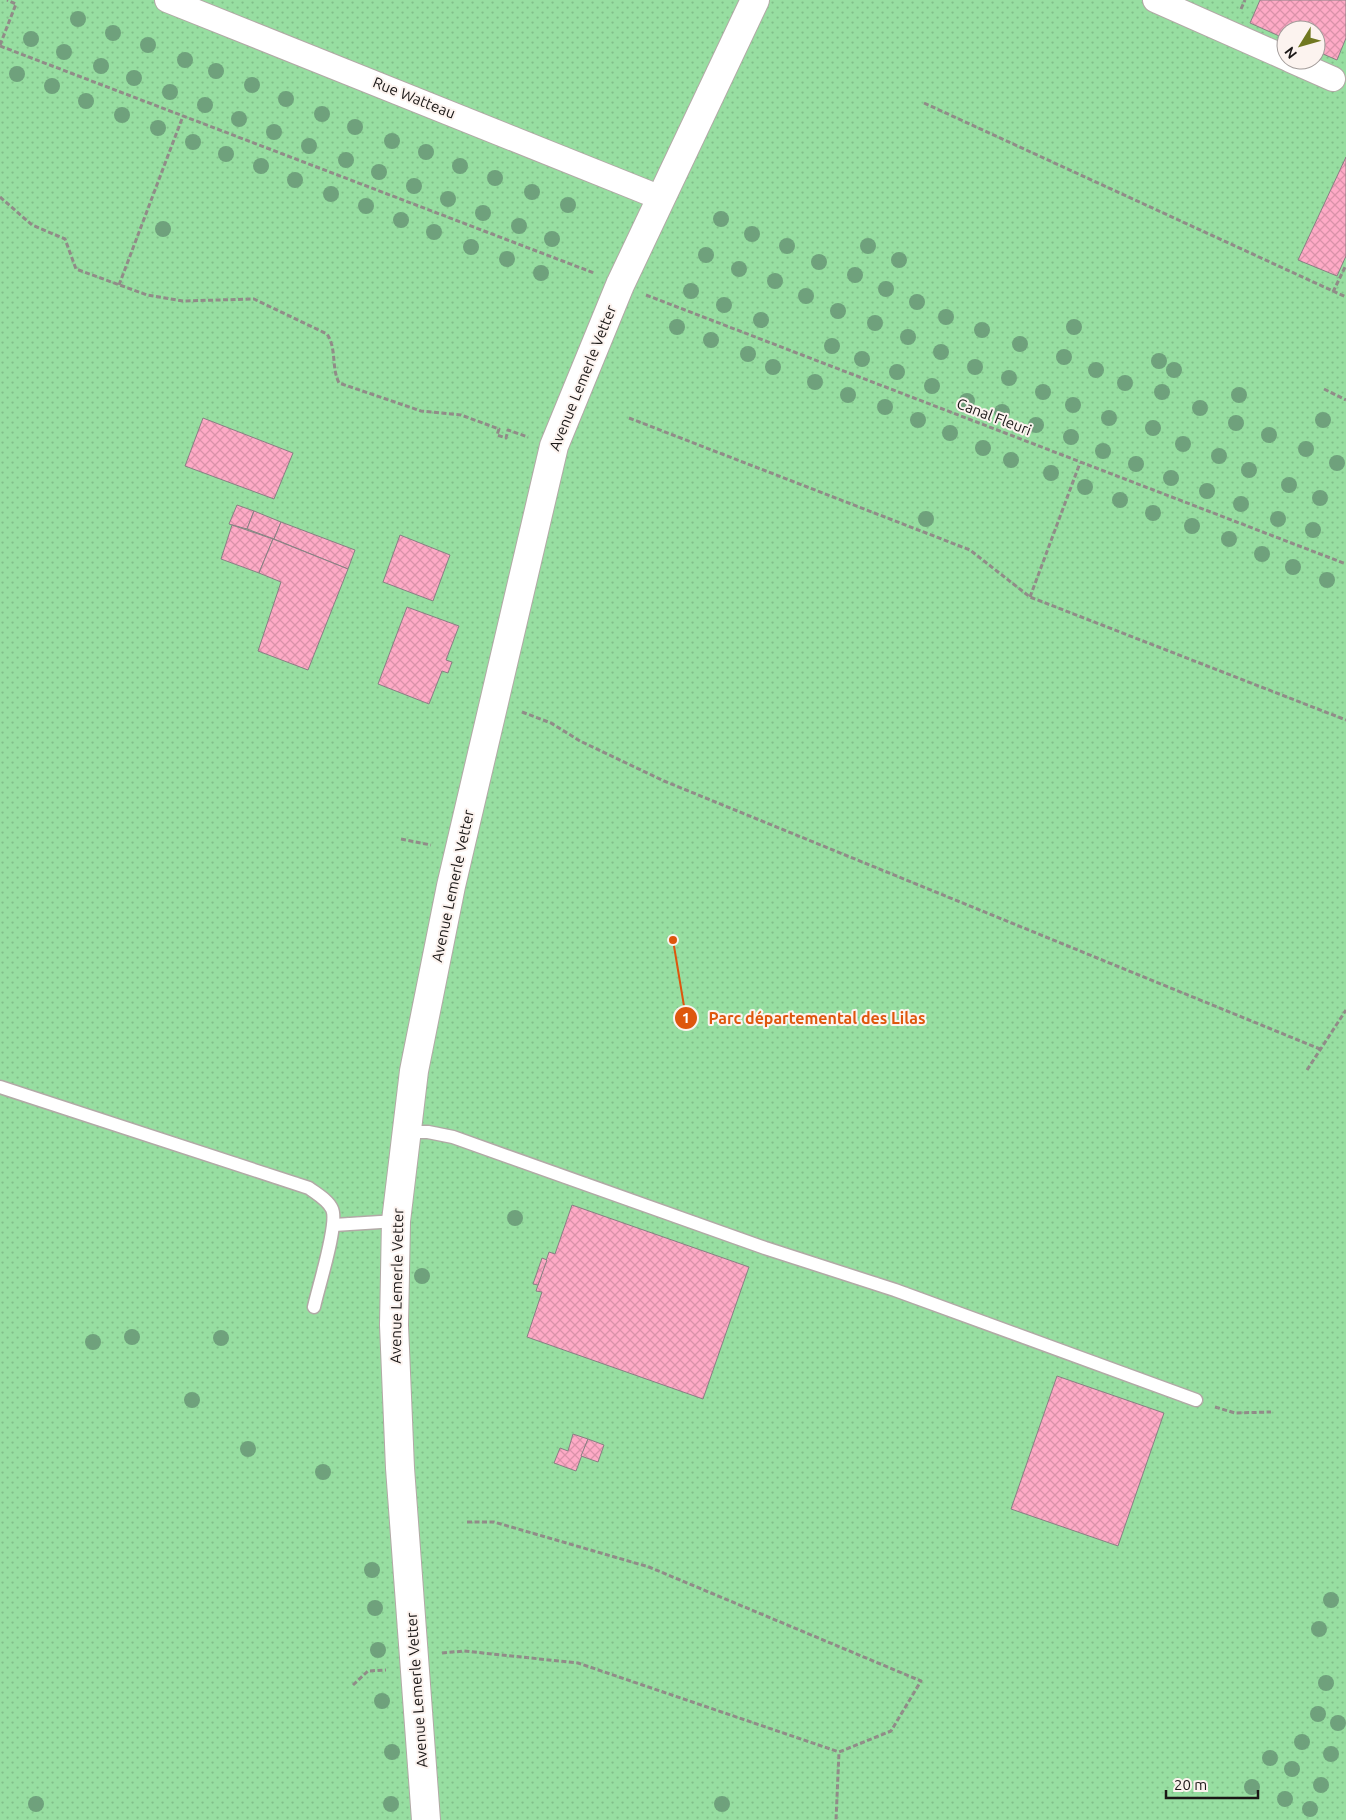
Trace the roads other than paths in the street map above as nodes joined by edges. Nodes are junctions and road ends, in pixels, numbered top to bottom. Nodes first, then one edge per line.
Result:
1 (167, 0) edge
2 (755, 0) edge
3 (1155, 0) edge
4 (1276, 54) edge
5 (1313, 70) edge
6 (1333, 79) dead end
7 (661, 198) junction
8 (0, 1087) edge
9 (405, 1132) junction
10 (396, 1221) junction
11 (334, 1225) junction
12 (314, 1307) dead end
13 (1196, 1400) road end
14 (426, 1820) edge

1 - 7 street, Rue Watteau
2 - 7 street, Avenue Lemerle Vetter
3 - 4 street
5 - 6 street
7 - 9 street, Avenue Lemerle Vetter
8 - 11 lane
9 - 10 street, Avenue Lemerle Vetter
9 - 13 lane
10 - 11 lane
10 - 14 street, Avenue Lemerle Vetter
11 - 12 lane

